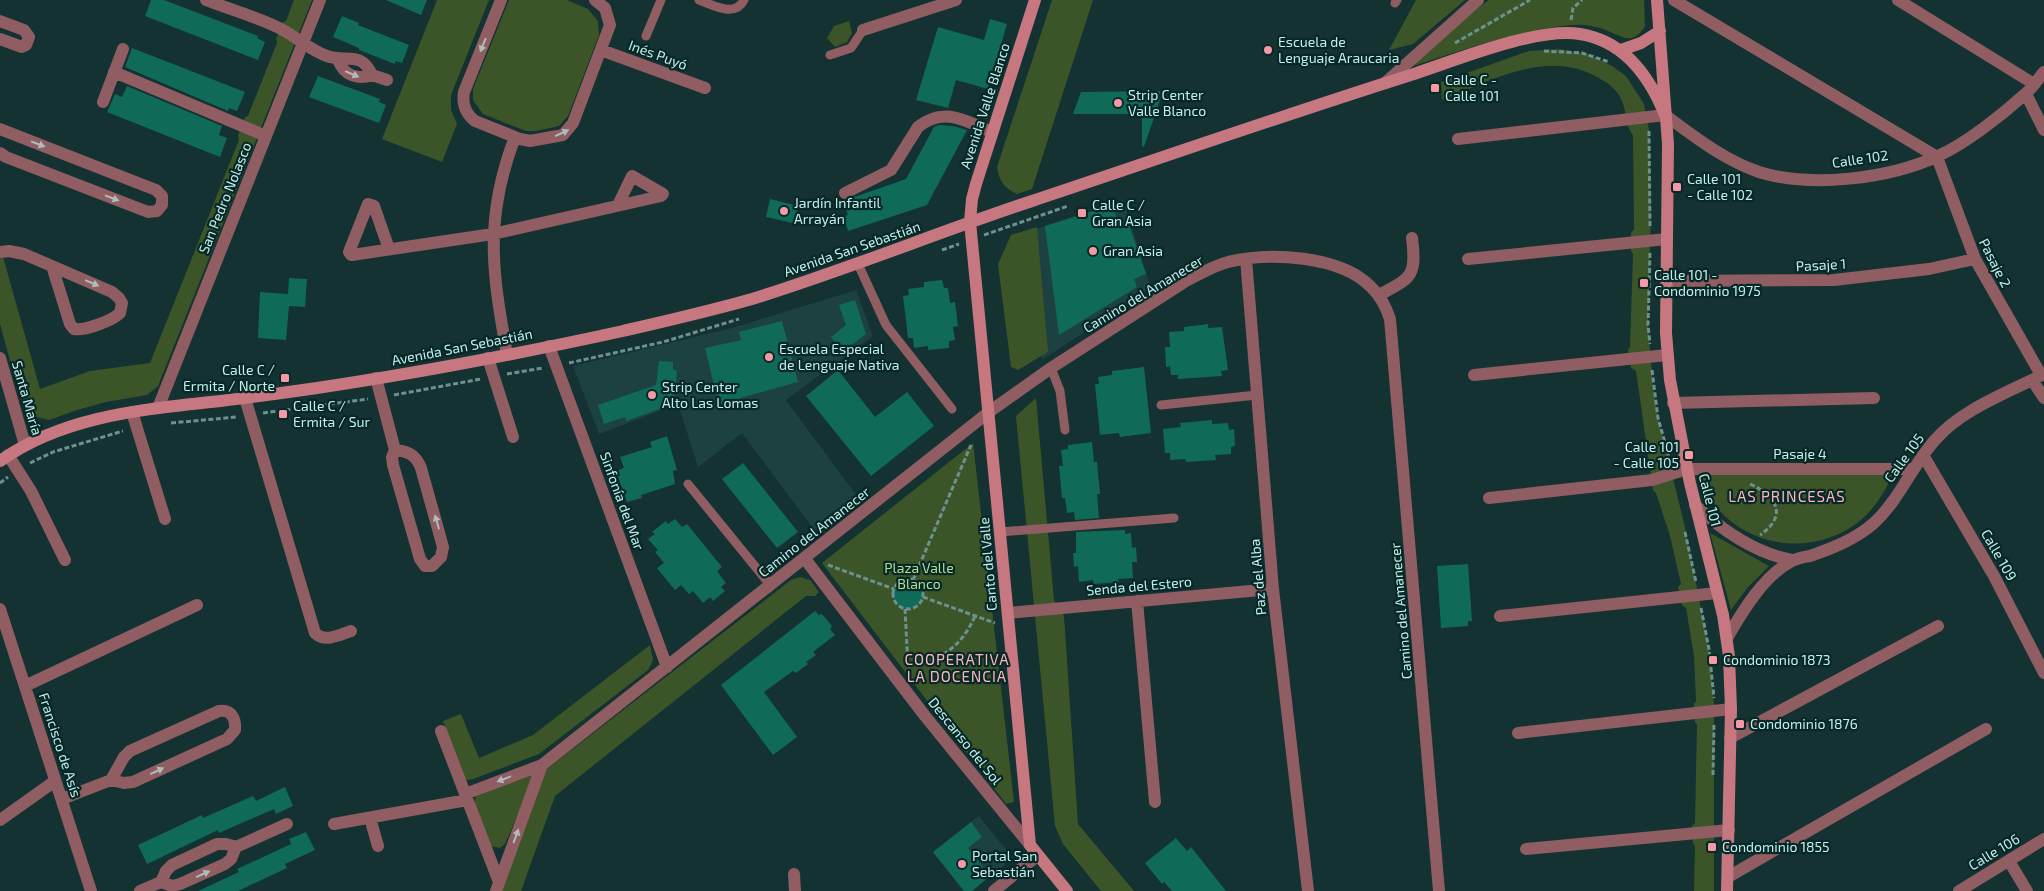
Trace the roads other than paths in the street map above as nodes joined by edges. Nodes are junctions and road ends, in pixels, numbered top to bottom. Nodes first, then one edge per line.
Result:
1 (206, 0) edge
2 (320, 0) edge
3 (501, 0) edge
4 (596, 0) edge
5 (661, 0) edge
6 (699, 0) edge
7 (744, 0) edge
8 (956, 0) edge
9 (1035, 0) edge
10 (1478, 0) edge
11 (1658, 0) edge
12 (1674, 0) edge
13 (1898, 0) edge
14 (941, 2) edge
15 (0, 21) edge
16 (863, 30) joint
17 (1660, 31) junction
18 (646, 36) dead end
19 (0, 39) edge
20 (303, 43) junction
21 (123, 49) dead end
22 (601, 50) junction
23 (1621, 50) junction
24 (830, 55) dead end
25 (338, 60) junction
26 (114, 72) junction
27 (2044, 72) edge
28 (372, 75) junction
29 (387, 80) dead end
30 (1385, 83) junction
31 (705, 88) dead end
32 (2030, 89) junction
33 (102, 102) dead end
34 (1665, 115) junction
35 (0, 129) edge
36 (2044, 130) edge
37 (992, 132) junction
38 (266, 136) junction
39 (515, 137) junction
40 (1458, 139) dead end
41 (0, 153) edge
42 (1938, 156) junction
43 (75, 158) junction
44 (66, 180) junction
45 (845, 193) dead end
46 (618, 206) dead end
47 (970, 222) junction
48 (493, 234) junction
49 (1412, 238) dead end
50 (1667, 239) junction
51 (389, 249) dead end
52 (0, 252) edge
53 (1246, 259) junction
54 (1468, 259) dead end
55 (1975, 259) junction
56 (858, 264) junction
57 (52, 266) junction
58 (1666, 281) junction
59 (1379, 295) junction
60 (549, 346) junction
61 (507, 354) junction
62 (1667, 355) junction
63 (0, 358) edge
64 (488, 358) junction
65 (1051, 368) junction
66 (1474, 375) dead end
67 (2039, 376) edge
68 (376, 378) junction
69 (1257, 395) junction
70 (245, 398) junction
71 (1874, 398) dead end
72 (2044, 398) edge
73 (1673, 403) junction
74 (1161, 404) dead end
75 (158, 408) junction
76 (952, 409) dead end
77 (132, 412) junction
78 (989, 412) junction
79 (1065, 430) dead end
80 (513, 437) dead end
81 (25, 445) junction
82 (395, 450) junction
83 (1923, 455) junction
84 (4, 458) edge
85 (1687, 469) junction
86 (1913, 469) junction
87 (688, 484) dead end
88 (1489, 498) dead end
89 (1695, 505) junction
90 (1174, 518) dead end
91 (165, 519) dead end
92 (1000, 532) junction
93 (65, 560) dead end
94 (1792, 560) junction
95 (808, 564) junction
96 (771, 586) junction
97 (1273, 588) junction
98 (1717, 593) junction
99 (1137, 601) junction
100 (197, 605) dead end
101 (0, 609) edge
102 (1008, 613) junction
103 (1500, 616) dead end
104 (1938, 626) dead end
105 (350, 631) dead end
106 (1727, 638) junction
107 (668, 667) junction
108 (2044, 672) edge
109 (25, 686) junction
110 (1731, 709) junction
111 (1986, 729) dead end
112 (441, 730) dead end
113 (1518, 734) dead end
114 (1730, 738) junction
115 (542, 765) junction
116 (56, 780) junction
117 (111, 780) junction
118 (466, 797) junction
119 (62, 799) junction
120 (1155, 802) dead end
121 (370, 818) junction
122 (0, 820) edge
123 (287, 824) dead end
124 (334, 824) dead end
125 (1729, 830) junction
126 (2044, 839) edge
127 (1030, 845) junction
128 (378, 846) dead end
129 (236, 847) junction
130 (1526, 849) dead end
131 (1038, 855) junction
132 (2009, 861) junction
133 (794, 874) dead end
134 (1728, 876) junction
135 (161, 882) junction
136 (498, 887) edge
137 (92, 891) edge
138 (140, 891) edge
139 (795, 891) edge
140 (994, 891) edge
141 (1068, 891) edge
142 (1308, 891) edge
143 (1440, 891) edge
144 (1727, 891) edge
145 (1959, 891) edge
146 (2027, 891) edge

1 - 20 street
2 - 20 street, San Pedro Nolasco
3 -> 39 street
4 - 22 street
5 - 18 lane
6 - 7 lane
8 - 14 street
9 - 37 main road, Avenida Valle Blanco
10 - 30 street
11 - 17 main road, Calle 101
12 - 42 street
13 - 32 street
14 - 16 street
15 - 19 street
16 - 24 lane
17 - 23 main road
17 - 34 main road, Calle 101
20 - 25 street
20 - 38 street, San Pedro Nolasco
21 - 26 street
22 - 31 street, Inés Puyó
39 -> 22 street
23 - 30 main road, Avenida San Sebastián
23 - 34 main road, Avenida San Sebastián
25 -> 28 street
25 - 28 street
26 - 33 street
26 - 38 street
27 - 32 street, Calle 102
28 - 29 street
30 - 47 main road, Avenida San Sebastián
32 - 36 street
32 - 42 street, Calle 102
34 - 40 street
34 - 42 street, Calle 102
34 - 50 main road, Calle 101
35 -> 43 street
37 - 45 street
37 - 47 main road, Avenida Valle Blanco
38 - 75 street, San Pedro Nolasco
39 - 48 street
41 - 44 street
42 - 55 street, Pasaje 2
43 - 44 street
44 -> 43 street
46 - 48 street
47 - 56 main road, Avenida San Sebastián
47 - 78 main road, Canto del Valle
48 - 51 street
48 - 61 street
49 - 59 street
50 - 54 street
50 - 58 main road, Calle 101
52 - 57 street
53 - 59 street, Camino del Amanecer
53 - 65 street, Camino del Amanecer
53 - 69 street, Paz del Alba
55 - 58 street, Pasaje 1
55 - 67 street, Pasaje 2
56 - 60 main road, Avenida San Sebastián
56 - 76 lane
57 -> 57 street
58 - 62 main road, Calle 101
59 - 143 street, Camino del Amanecer
60 - 61 main road, Avenida San Sebastián
60 - 107 street, Sinfonía del Mar
61 - 64 main road, Avenida San Sebastián
62 - 66 street
62 - 73 main road, Calle 101
63 - 81 street, Santa María
64 - 68 main road, Avenida San Sebastián
64 - 80 street
65 - 78 street, Camino del Amanecer
65 - 79 lane
67 - 72 street, Pasaje 2
67 - 83 street, Calle 105
68 - 70 main road, Avenida San Sebastián
68 - 82 street
69 - 74 lane
69 - 97 street, Paz del Alba
70 - 75 main road, Avenida San Sebastián
70 - 105 street
71 - 73 street
73 - 85 main road, Calle 101
75 - 77 main road, Avenida San Sebastián
77 - 81 main road, Avenida San Sebastián
77 - 91 street
78 - 92 main road, Canto del Valle
78 - 95 street, Camino del Amanecer
81 - 84 main road, Avenida San Sebastián
82 -> 82 street
83 - 86 street, Calle 105
83 - 108 street, Calle 109
84 - 93 street
85 - 86 street, Pasaje 4
85 - 88 street, Pasaje 4
85 - 89 main road, Calle 101
86 - 94 street, Calle 105
87 - 96 lane
89 - 94 street
89 - 98 main road, Calle 101
90 - 92 lane
92 - 102 main road, Canto del Valle
94 - 106 street, Calle 105
95 - 96 street, Camino del Amanecer
95 - 127 street, Descanso del Sol
96 - 107 street, Camino del Amanecer
97 - 99 street, Senda del Estero
97 - 142 street, Paz del Alba
98 - 103 street
98 - 106 main road, Calle 101
99 - 102 street, Senda del Estero
99 - 120 street
100 - 109 street
101 - 109 street, Francisco de Asís
102 - 127 main road, Canto del Valle
104 - 114 street
106 - 110 main road, Calle 101
107 - 115 street, Camino del Amanecer
109 - 116 street, Francisco de Asís
110 - 113 street
110 - 114 main road, Calle 101
111 - 134 street
112 - 118 street
114 - 125 main road, Calle 101
115 -> 118 street, Camino del Amanecer
136 -> 115 street
116 - 119 street, Francisco de Asís
116 - 122 street
117 -> 117 street
117 - 119 street
118 - 121 street, Camino del Amanecer
118 - 136 street
119 - 137 street, Francisco de Asís
121 - 124 street, Camino del Amanecer
121 - 128 street
123 - 129 street
125 - 130 street
125 - 134 main road, Calle 101
126 - 132 street, Calle 106
127 - 131 main road
129 - 135 street
135 -> 129 street
131 - 140 street
131 - 141 main road
132 - 145 street, Calle 106
132 - 146 street
133 - 139 street
134 - 144 main road, Calle 101
135 - 138 street

